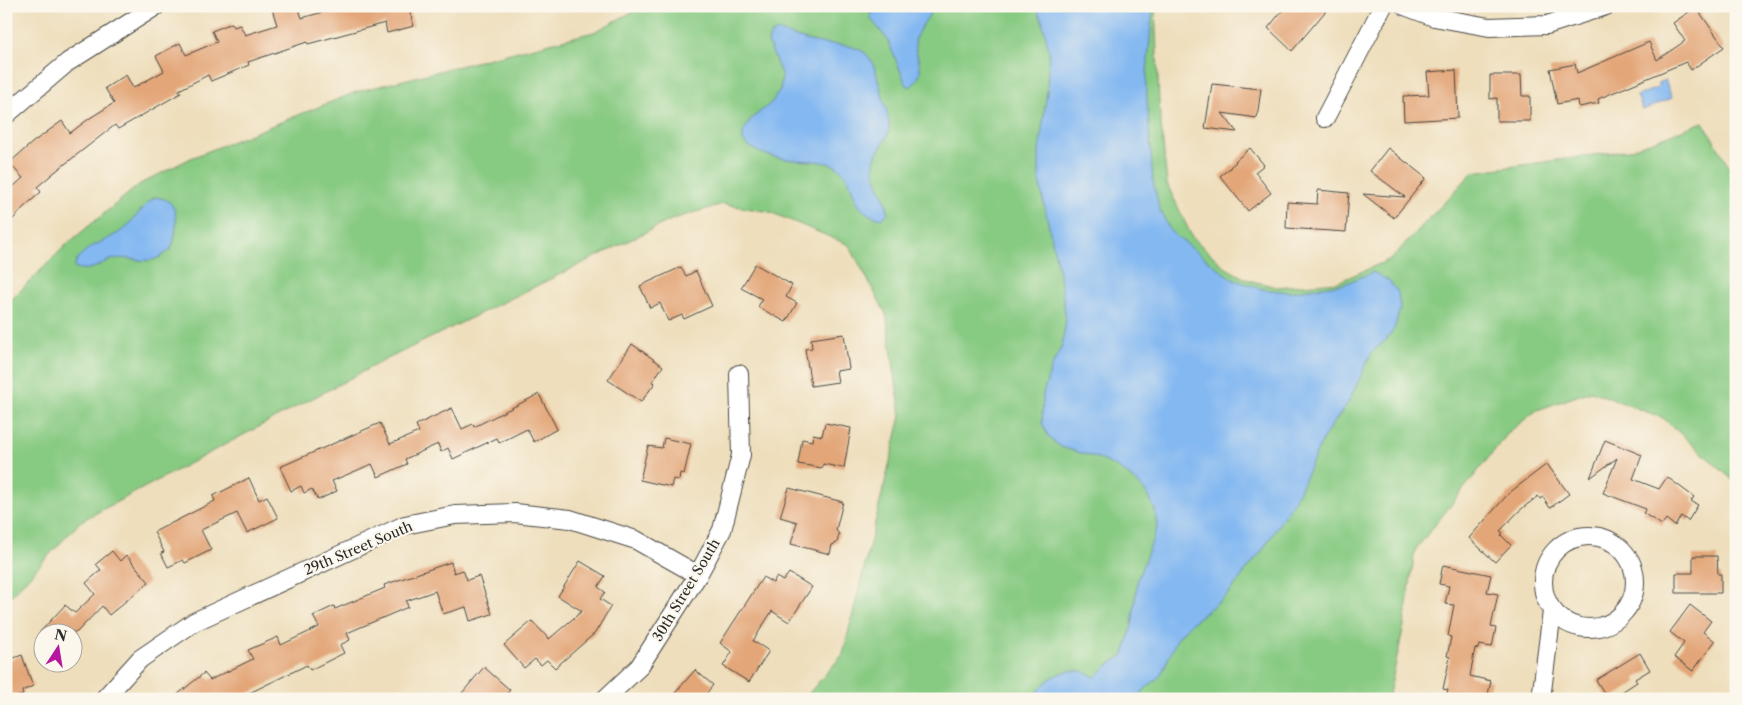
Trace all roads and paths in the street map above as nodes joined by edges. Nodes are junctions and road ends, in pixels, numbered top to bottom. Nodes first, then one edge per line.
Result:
1 (156, 6) edge
2 (1383, 6) edge
3 (1405, 6) edge
4 (1606, 6) edge
5 (6, 114) edge
6 (1325, 118) dead end
7 (739, 374) dead end
8 (698, 575) junction
9 (1552, 611) junction
10 (104, 699) edge
11 (605, 699) edge
12 (1541, 699) edge

1 - 5 street
2 - 6 street
3 - 4 street
7 - 8 street, 30th Street South
8 - 10 street, 29th Street South
8 - 11 street, 30th Street South
9 - 9 street
9 - 12 street

